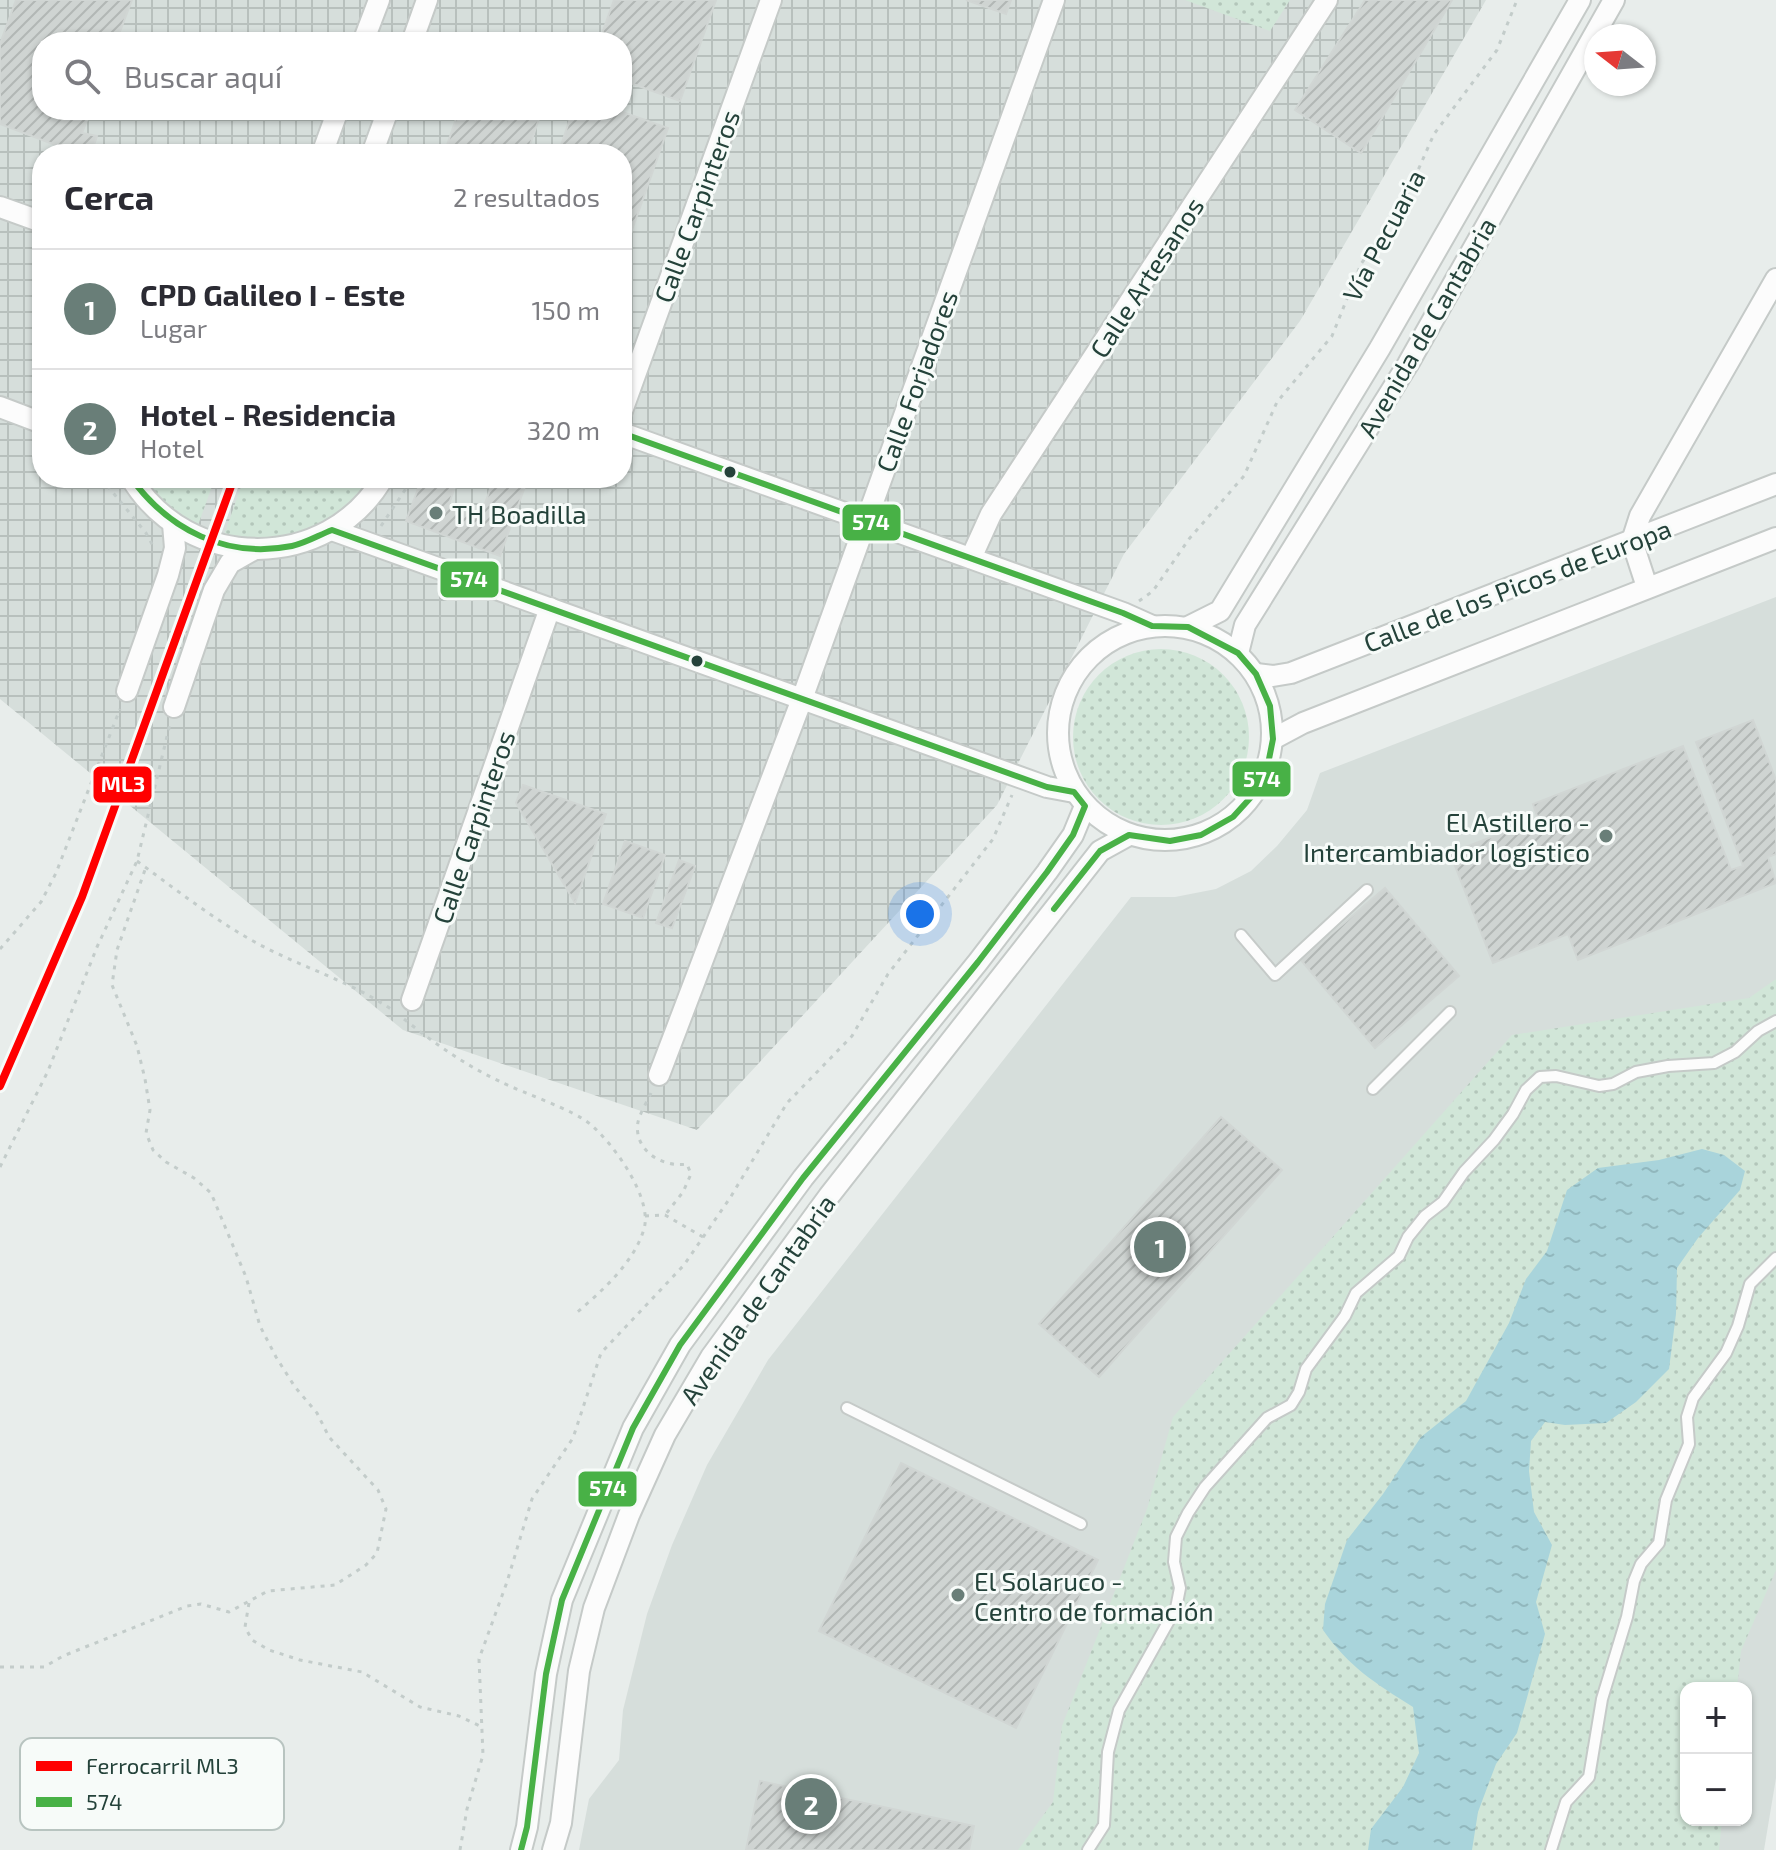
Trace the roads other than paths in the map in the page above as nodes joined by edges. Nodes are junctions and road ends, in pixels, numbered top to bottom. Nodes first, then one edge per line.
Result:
1 (379, 0) edge
2 (427, 0) edge
3 (771, 0) edge
4 (1054, 0) edge
5 (1327, 0) edge
6 (1580, 0) edge
7 (1614, 0) edge
8 (367, 32) edge
9 (416, 32) edge
10 (334, 120) edge
11 (384, 120) edge
12 (326, 144) edge
13 (376, 144) edge
14 (0, 207) edge
15 (32, 218) edge
16 (1776, 279) edge
17 (632, 383) edge
18 (0, 407) edge
19 (32, 419) edge
20 (632, 437) edge
21 (1776, 484) edge
22 (137, 488) edge
23 (377, 488) edge
24 (866, 520) junction
25 (173, 524) junction
26 (332, 530) junction
27 (1776, 538) edge
28 (1632, 541) junction
29 (253, 550) junction
30 (971, 558) junction
31 (1647, 587) junction
32 (550, 608) junction
33 (1152, 626) junction
34 (1188, 627) junction
35 (1238, 653) junction
36 (1256, 674) junction
37 (127, 691) road end
38 (802, 699) junction
39 (174, 707) road end
40 (1273, 739) junction
41 (1079, 799) junction
42 (1129, 835) junction
43 (1367, 890) dead end
44 (1241, 935) dead end
45 (412, 1000) dead end
46 (1450, 1012) dead end
47 (1776, 1021) edge
48 (659, 1075) road end
49 (1373, 1089) dead end
50 (1776, 1258) edge
51 (847, 1408) dead end
52 (1081, 1524) dead end
53 (521, 1850) edge
54 (553, 1850) edge
55 (1088, 1850) edge
56 (1551, 1850) edge

1 - 8 street
2 - 9 street
3 - 17 street, Calle Carpinteros
4 - 24 street, Calle Forjadores
5 - 30 street, Calle Artesanos
6 - 34 street, Avenida de Cantabria
7 - 35 street, Avenida de Cantabria
10 - 12 street
11 - 13 street
14 - 15 street
16 - 28 street
18 - 19 street
20 - 24 street
21 - 28 street, Calle de los Picos de Europa
22 - 25 street
23 - 26 street
24 - 30 street
24 - 38 street, Calle Forjadores
25 - 29 street
25 - 37 street
26 - 29 street
26 - 32 street
27 - 31 street, Calle de los Picos de Europa
28 - 31 street
28 - 36 street, Calle de los Picos de Europa
29 - 39 street
30 - 33 street
31 - 40 street, Calle de los Picos de Europa
32 - 38 street
32 - 45 street, Calle Carpinteros
33 - 34 street
33 - 41 street
34 - 35 street
35 - 36 street
36 - 40 street
38 - 41 street
38 - 48 street, Calle Forjadores
40 - 42 street
41 - 42 street
41 - 53 street, Avenida de Cantabria
42 - 54 street, Avenida de Cantabria
43 - 44 lane
46 - 49 lane
47 - 55 lane
50 - 56 lane
51 - 52 lane

